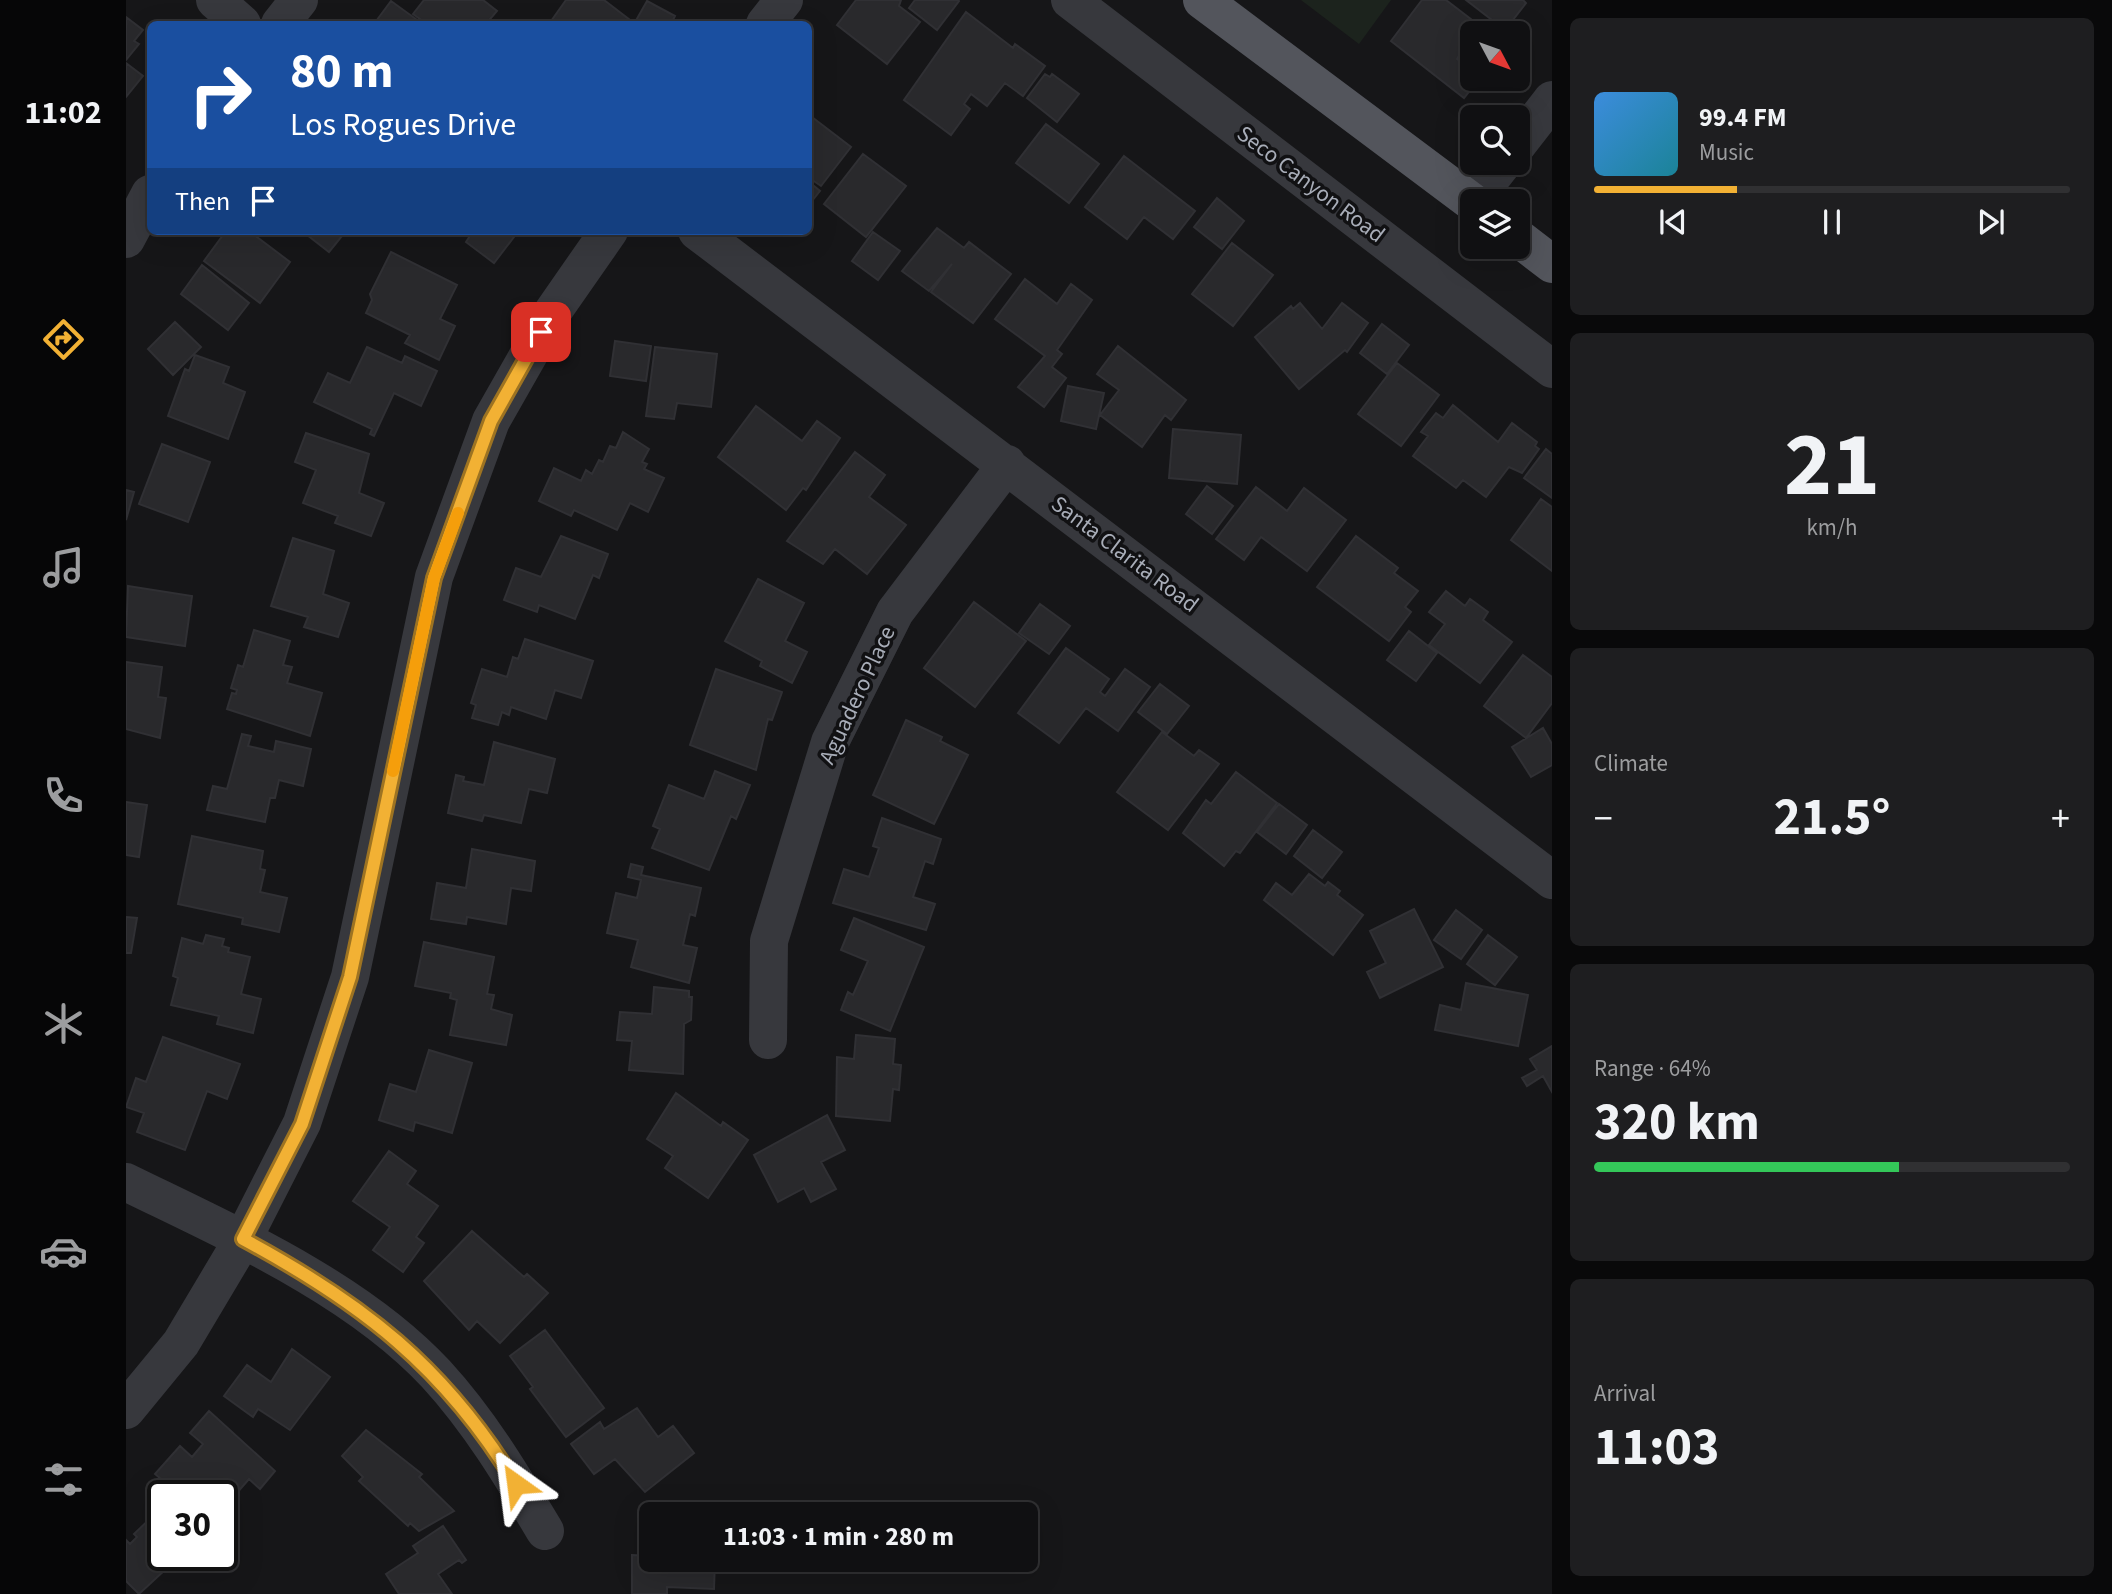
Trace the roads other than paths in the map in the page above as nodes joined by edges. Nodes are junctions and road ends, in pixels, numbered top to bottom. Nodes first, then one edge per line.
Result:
1 (215, 0) edge
2 (299, 0) edge
3 (784, 0) edge
4 (1070, 0) edge
5 (1202, 0) edge
6 (239, 21) edge
7 (282, 21) edge
8 (767, 21) edge
9 (1552, 100) edge
10 (1530, 128) edge
11 (1493, 175) edge
12 (1482, 189) edge
13 (1460, 193) edge
14 (147, 200) edge
15 (606, 235) edge
16 (702, 235) edge
17 (126, 239) edge
18 (1530, 247) edge
19 (1552, 264) edge
20 (1552, 369) edge
21 (1007, 464) junction
22 (1552, 880) edge
23 (768, 1040) dead end
24 (126, 1182) edge
25 (243, 1239) junction
26 (126, 1410) edge
27 (545, 1531) dead end

1 - 6 street
2 - 7 street
3 - 8 street
4 - 20 street, Seco Canyon Road
5 - 13 main road
9 - 10 street
11 - 12 street
14 - 17 street
15 - 25 street
16 - 21 street, Santa Clarita Road
18 - 19 main road
21 - 22 street, Santa Clarita Road
21 - 23 street, Aguadero Place
24 - 25 street
25 - 26 street
25 - 27 street

